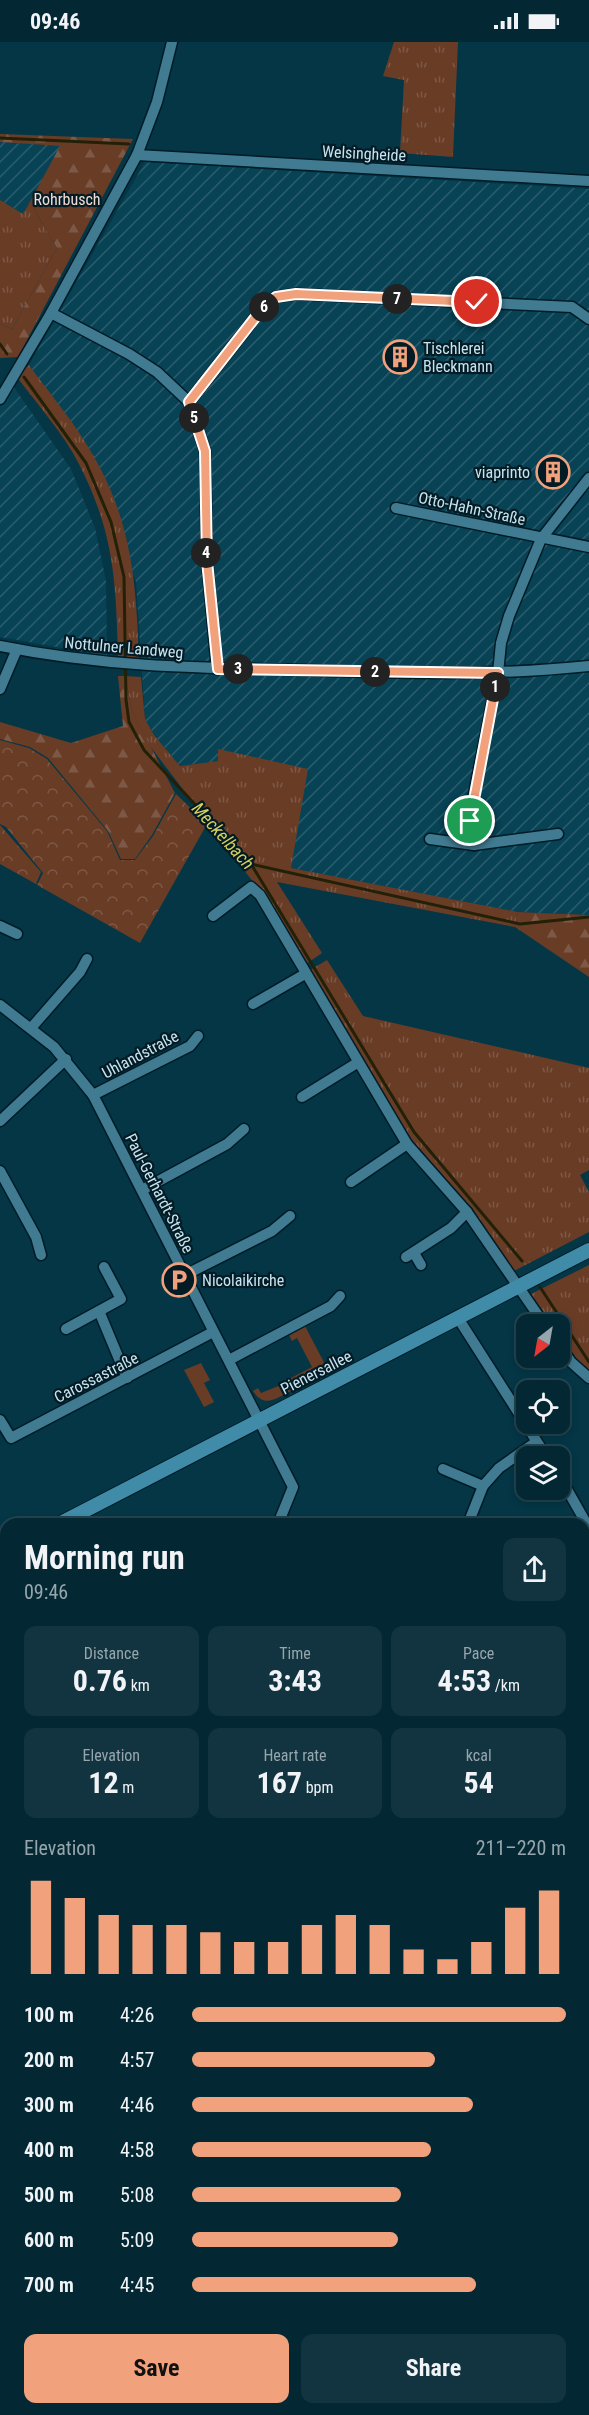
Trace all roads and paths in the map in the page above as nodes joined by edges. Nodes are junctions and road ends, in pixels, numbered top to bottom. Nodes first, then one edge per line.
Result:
1 (172, 42) edge
2 (137, 155) junction
3 (589, 181) edge
4 (51, 313) junction
5 (589, 319) edge
6 (0, 399) edge
7 (189, 402) junction
8 (589, 478) edge
9 (396, 508) dead end
10 (541, 539) junction
11 (589, 547) edge
12 (0, 646) edge
13 (17, 649) junction
14 (589, 666) edge
15 (218, 669) junction
16 (498, 673) junction
17 (0, 689) edge
18 (558, 834) dead end
19 (430, 839) dead end
20 (474, 845) junction
21 (213, 916) dead end
22 (0, 926) edge
23 (17, 934) dead end
24 (87, 959) dead end
25 (304, 974) junction
26 (253, 1004) dead end
27 (0, 1005) edge
28 (32, 1027) junction
29 (198, 1036) dead end
30 (66, 1059) junction
31 (357, 1063) junction
32 (93, 1095) junction
33 (302, 1097) dead end
34 (0, 1121) edge
35 (244, 1129) dead end
36 (407, 1144) junction
37 (0, 1171) edge
38 (351, 1182) dead end
39 (142, 1190) junction
40 (467, 1212) junction
41 (290, 1216) dead end
42 (589, 1250) edge
43 (41, 1255) dead end
44 (421, 1265) dead end
45 (104, 1267) dead end
46 (185, 1275) junction
47 (518, 1288) junction
48 (340, 1296) dead end
49 (99, 1311) junction
50 (537, 1314) edge
51 (458, 1318) junction
52 (66, 1329) dead end
53 (213, 1332) junction
54 (229, 1360) junction
55 (570, 1361) edge
56 (126, 1378) junction
57 (589, 1378) edge
58 (0, 1420) edge
59 (260, 1420) junction
60 (536, 1442) junction
61 (539, 1446) edge
62 (443, 1469) dead end
63 (483, 1486) junction
64 (570, 1495) edge
65 (71, 1518) edge
66 (280, 1518) edge
67 (470, 1518) edge
68 (583, 1518) edge

1 - 2 street
2 - 3 street, Welsingheide
2 - 4 street
4 - 6 street
4 - 7 street
5 - 7 street
7 - 15 street
8 - 10 street, Otto-Hahn-Straße
9 - 10 street, Otto-Hahn-Straße
10 - 11 street, Otto-Hahn-Straße
10 - 16 street, Otto-Hahn-Straße
12 - 13 street, Nottulner Landweg
13 - 15 street, Nottulner Landweg
13 - 17 street
14 - 16 street, Nottulner Landweg
15 - 16 street, Nottulner Landweg
16 - 20 street, Otto-Hahn-Straße
18 - 20 street
19 - 20 street
21 - 25 street
22 - 23 street
24 - 28 street
25 - 26 street
25 - 31 street
27 - 28 street, Paul-Gerhardt-Straße
28 - 30 street, Paul-Gerhardt-Straße
29 - 32 street, Uhlandstraße
30 - 32 street, Paul-Gerhardt-Straße
30 - 34 street
31 - 33 street
31 - 36 street
32 - 39 street, Paul-Gerhardt-Straße
35 - 39 street
36 - 38 street
36 - 40 street
37 - 43 street
39 - 46 street, Paul-Gerhardt-Straße
40 - 44 street
40 - 47 street
41 - 46 street
42 - 47 main road, Pienersallee
45 - 49 street
46 - 53 street, Paul-Gerhardt-Straße
47 - 50 street
47 - 51 main road, Pienersallee
48 - 54 street
49 - 52 street
49 - 56 street
51 - 59 main road, Pienersallee
51 - 60 street
53 - 54 street, Paul-Gerhardt-Straße
53 - 56 street, Carossastraße
54 - 59 street, Paul-Gerhardt-Straße
55 - 57 street
56 - 58 street, Carossastraße
59 - 65 main road, Pienersallee
59 - 66 street, Paul-Gerhardt-Straße
60 - 61 street
60 - 63 street
62 - 63 street
63 - 67 street
64 - 68 street

